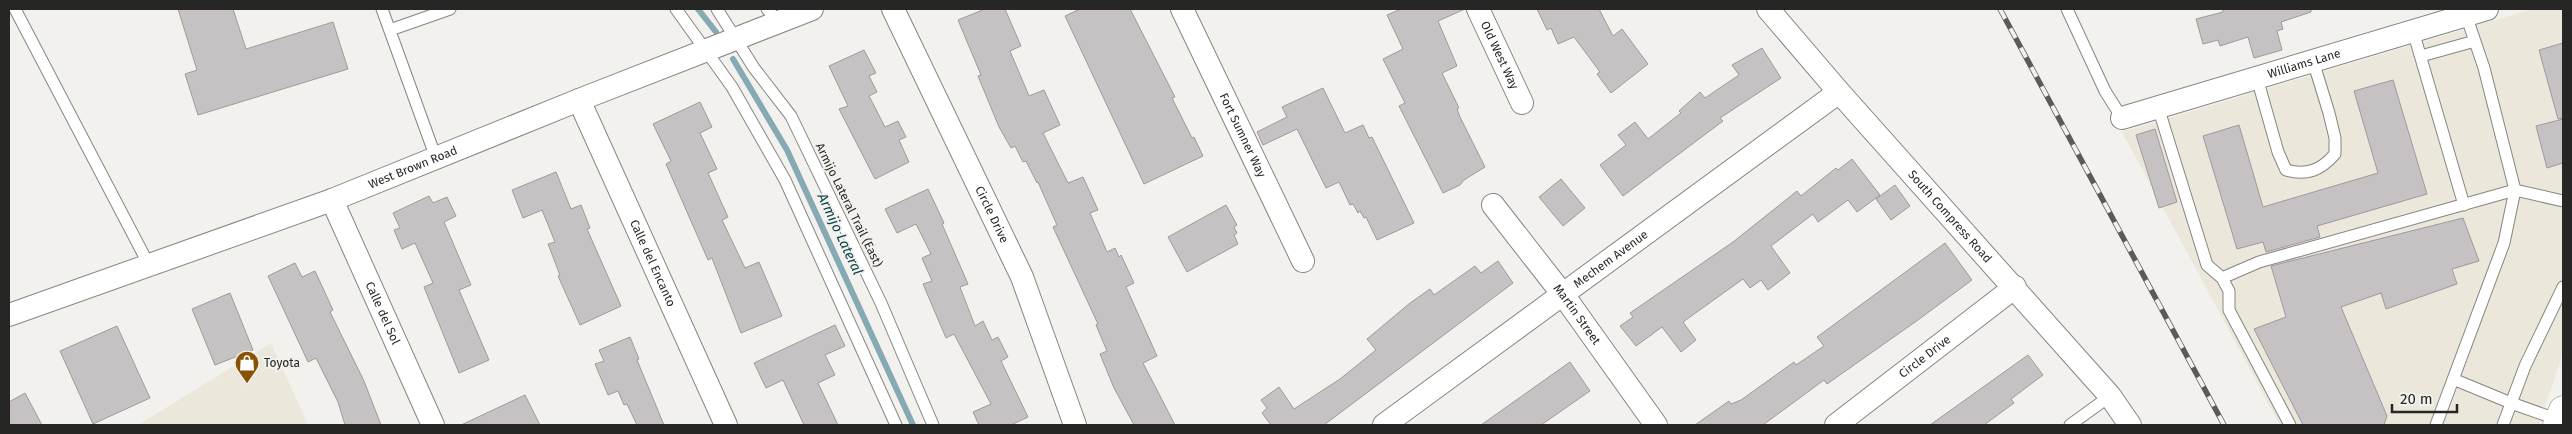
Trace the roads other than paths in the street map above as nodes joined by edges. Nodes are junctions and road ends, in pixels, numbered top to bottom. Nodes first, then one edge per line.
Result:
1 (15, 9) edge
2 (382, 9) edge
3 (450, 9) edge
4 (676, 9) edge
5 (717, 9) edge
6 (812, 9) edge
7 (893, 9) edge
8 (1182, 9) edge
9 (1478, 9) edge
10 (1768, 9) edge
11 (2067, 9) edge
12 (2476, 12) edge
13 (773, 15) edge
14 (390, 30) junction
15 (2413, 31) junction
16 (736, 38) junction
17 (2475, 41) junction
18 (706, 50) junction
19 (2421, 56) junction
20 (2313, 61) junction
21 (2257, 78) junction
22 (1839, 92) junction
23 (578, 100) junction
24 (1522, 103) dead end
25 (2158, 107) junction
26 (2122, 118) joint
27 (436, 158) junction
28 (2515, 190) junction
29 (332, 200) junction
30 (2563, 201) edge
31 (1493, 205) dead end
32 (2464, 205) junction
33 (1303, 260) dead end
34 (149, 265) junction
35 (2222, 278) junction
36 (2014, 287) junction
37 (2563, 287) edge
38 (1564, 296) junction
39 (9, 315) edge
40 (2453, 379) junction
41 (2110, 396) junction
42 (2511, 403) junction
43 (2561, 419) edge
44 (433, 425) edge
45 (726, 425) edge
46 (896, 425) edge
47 (933, 425) edge
48 (1075, 425) edge
49 (1384, 425) edge
50 (1656, 425) edge
51 (1836, 425) edge
52 (2070, 425) edge
53 (2130, 425) edge
54 (2290, 425) edge
55 (2436, 425) edge
56 (2503, 425) edge

1 - 34 lane
2 - 14 lane
3 - 14 lane
4 - 18 lane
5 - 16 lane, Armijo Lateral Trail (East)
6 - 13 street, West Brown Road
7 - 48 street, Circle Drive
8 - 33 street, Fort Sumner Way
9 - 24 street, Old West Way
10 - 22 street, South Compress Road
11 - 26 lane
12 - 15 street, Williams Lane
12 - 17 lane
13 - 16 street, West Brown Road
14 - 27 lane
15 - 19 lane
15 - 20 street, Williams Lane
16 - 18 street, West Brown Road
16 - 47 lane, Armijo Lateral Trail (East)
17 - 19 lane
17 - 28 lane
18 - 23 street, West Brown Road
18 - 46 lane
19 - 32 lane
20 - 21 street, Williams Lane
20 - 21 lane
21 - 25 street, Williams Lane
22 - 36 street, South Compress Road
22 - 38 street, Mechem Avenue
23 - 27 street, West Brown Road
23 - 45 street, Calle del Encanto
25 - 26 street, Williams Lane
25 - 35 lane
27 - 29 street, West Brown Road
28 - 30 lane
28 - 32 lane
28 - 40 lane
29 - 34 street, West Brown Road
29 - 44 street, Calle del Sol
31 - 38 street, Martin Street
32 - 35 lane
34 - 39 street, West Brown Road
35 - 54 lane
36 - 41 street, South Compress Road
36 - 51 street, Circle Drive
37 - 42 lane
38 - 49 street, Mechem Avenue
38 - 50 street, Martin Street
40 - 42 lane
40 - 55 lane
41 - 52 lane
41 - 53 street, South Compress Road
42 - 43 lane
42 - 56 lane

